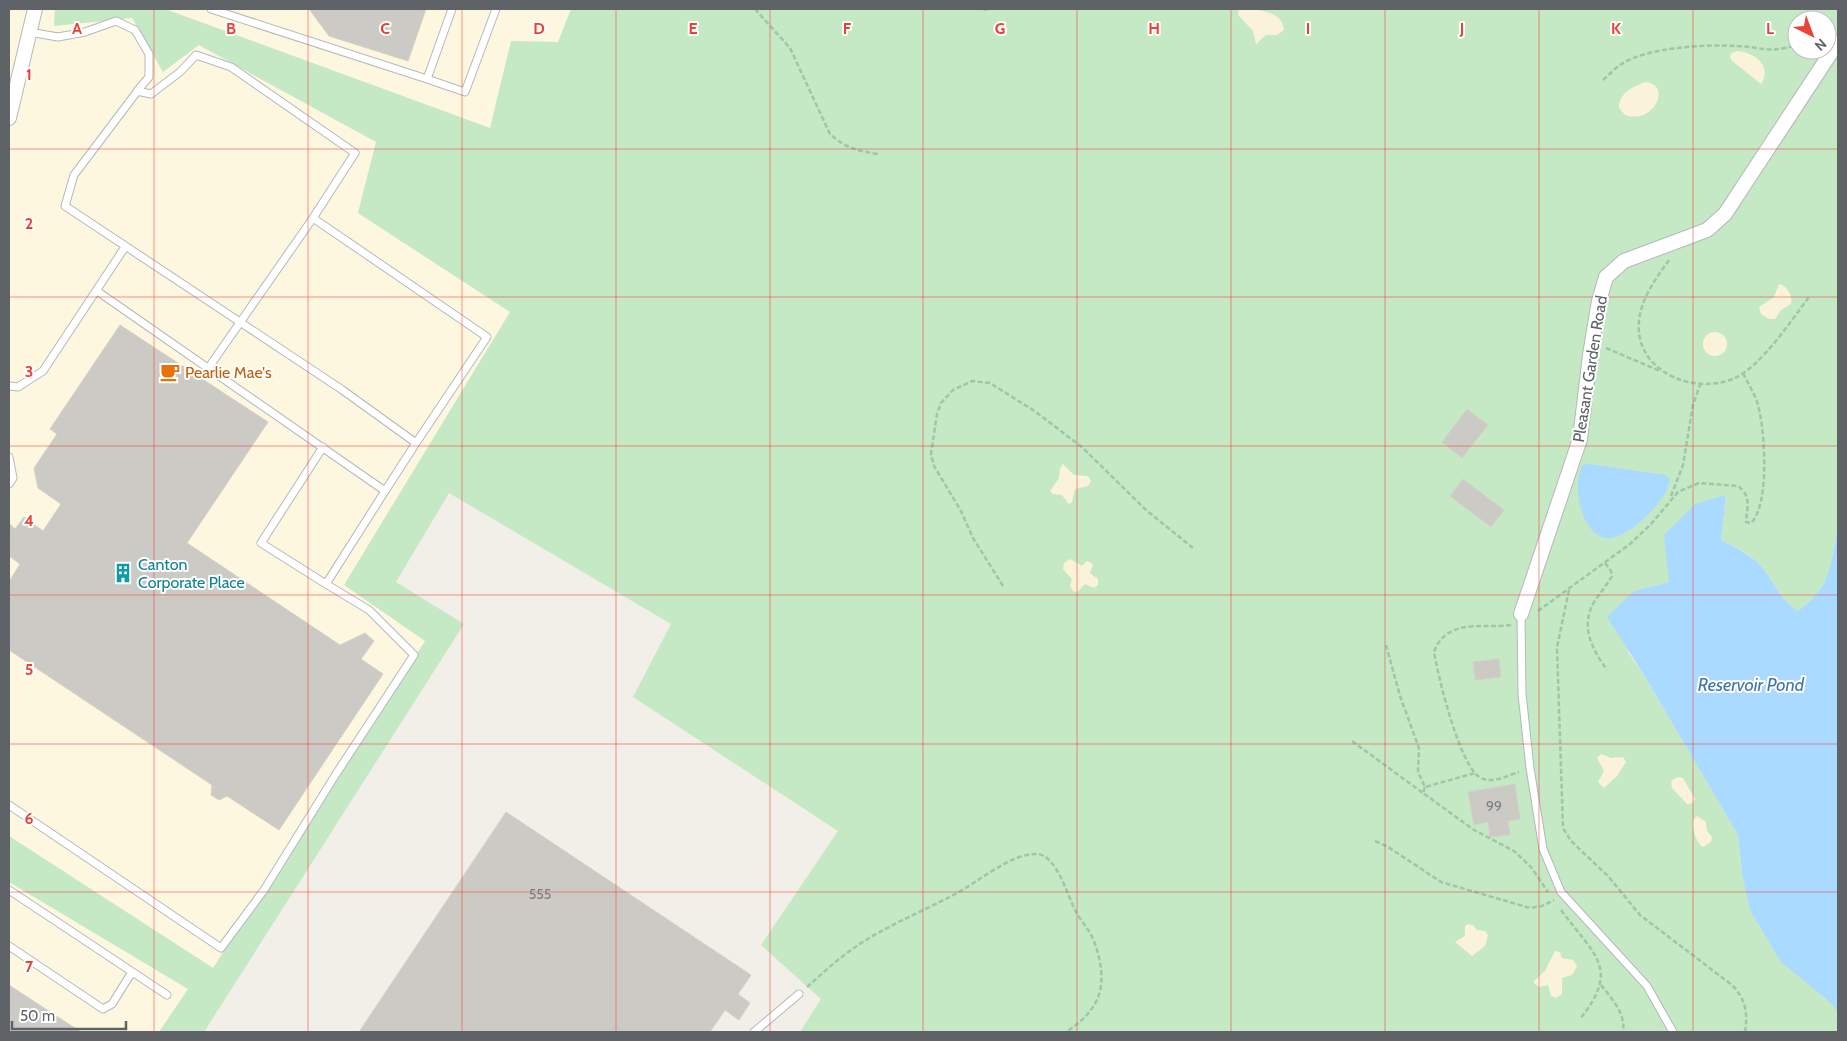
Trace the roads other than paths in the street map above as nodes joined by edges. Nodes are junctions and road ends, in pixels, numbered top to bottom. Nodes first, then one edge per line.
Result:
1 (35, 9) edge
2 (211, 9) edge
3 (452, 9) edge
4 (496, 9) edge
5 (29, 32) junction
6 (1838, 42) edge
7 (13, 75) edge
8 (427, 79) junction
9 (137, 91) junction
10 (9, 118) edge
11 (313, 218) junction
12 (124, 247) junction
13 (97, 291) junction
14 (240, 323) junction
15 (208, 368) junction
16 (9, 386) edge
17 (416, 443) junction
18 (323, 447) junction
19 (9, 457) edge
20 (9, 484) edge
21 (385, 491) junction
22 (326, 584) junction
23 (1521, 619) joint
24 (9, 805) edge
25 (9, 890) edge
26 (9, 946) edge
27 (132, 972) junction
28 (799, 994) road end
29 (167, 995) dead end
30 (754, 1032) edge
31 (1673, 1032) edge

1 - 5 street
2 - 8 lane
3 - 8 lane
4 - 8 lane
5 - 7 street
5 - 9 lane
6 - 23 street, Pleasant Garden Road
7 - 10 street
9 - 11 lane
9 - 12 lane
11 - 14 lane
11 - 17 lane
12 - 13 lane
12 - 14 lane
13 - 15 lane
13 - 16 lane
14 - 15 lane
14 - 17 lane
15 - 18 lane
17 - 21 lane
18 - 21 lane
18 - 22 lane
19 - 20 lane
21 - 22 lane
22 - 24 lane
23 - 31 lane
25 - 27 lane
26 - 27 lane
27 - 29 lane
28 - 30 lane

